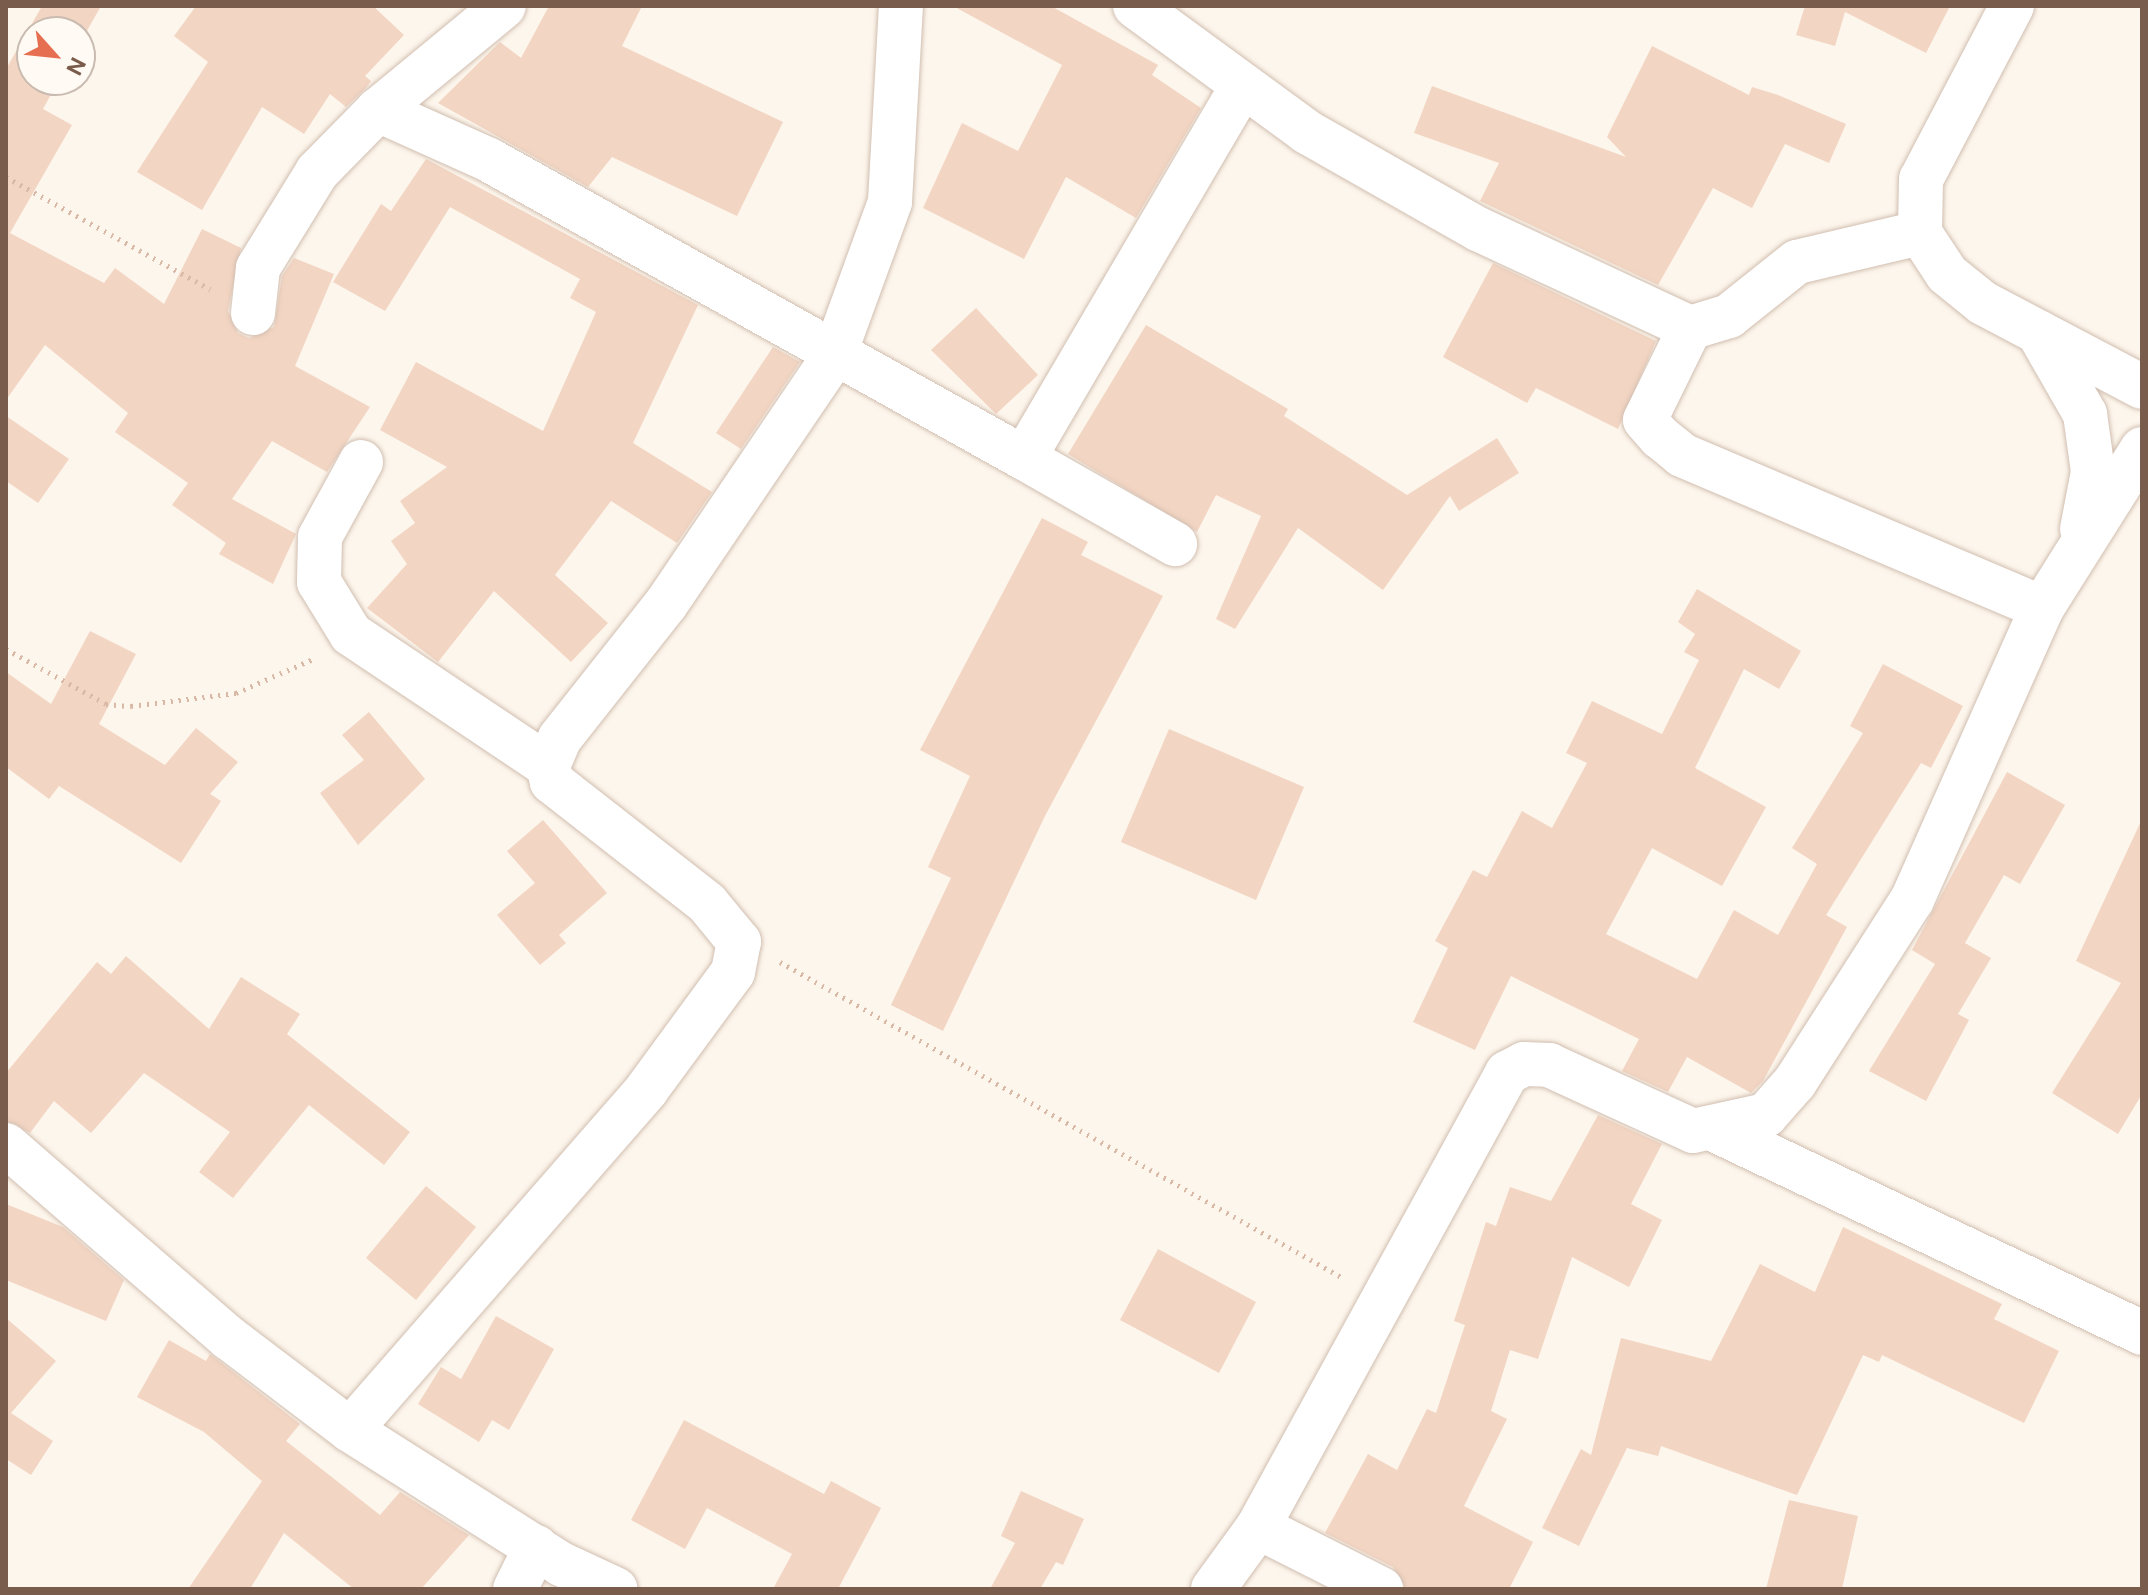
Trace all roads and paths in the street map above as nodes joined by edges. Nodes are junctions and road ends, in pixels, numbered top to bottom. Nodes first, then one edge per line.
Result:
1 (504, 6) edge
2 (901, 6) edge
3 (1135, 6) edge
4 (2012, 6) edge
5 (1242, 87) junction
6 (378, 110) junction
7 (6, 177) edge
8 (1920, 233) junction
9 (253, 313) joint
10 (1690, 328) junction
11 (2038, 332) junction
12 (834, 356) junction
13 (2142, 387) edge
14 (2142, 449) edge
15 (1024, 458) junction
16 (361, 462) dead end
17 (2079, 543) junction
18 (1175, 544) dead end
19 (2042, 608) junction
20 (351, 634) junction
21 (6, 649) edge
22 (548, 766) junction
23 (739, 942) junction
24 (1717, 1131) junction
25 (6, 1145) edge
26 (1388, 1299) junction
27 (2142, 1333) edge
28 (350, 1430) junction
29 (1258, 1527) junction
30 (536, 1547) junction
31 (515, 1589) edge
32 (615, 1589) edge
33 (1213, 1589) edge
34 (1381, 1589) edge

1 - 6 street
2 - 12 street
3 - 5 street
4 - 8 street
5 - 10 street
5 - 15 street
6 - 9 street
6 - 12 street
7 - 9 path
8 - 10 street
8 - 11 street
10 - 19 street
11 - 13 street
11 - 17 street
12 - 15 street
12 - 22 street
14 - 17 street
15 - 18 street
16 - 20 street
17 - 19 street
19 - 24 street
20 - 21 path
20 - 22 street
22 - 23 street
23 - 26 path
23 - 28 street
24 - 26 street
24 - 27 street
25 - 28 street
26 - 29 street
28 - 30 street
29 - 33 street
29 - 34 street
30 - 31 street
30 - 32 street

